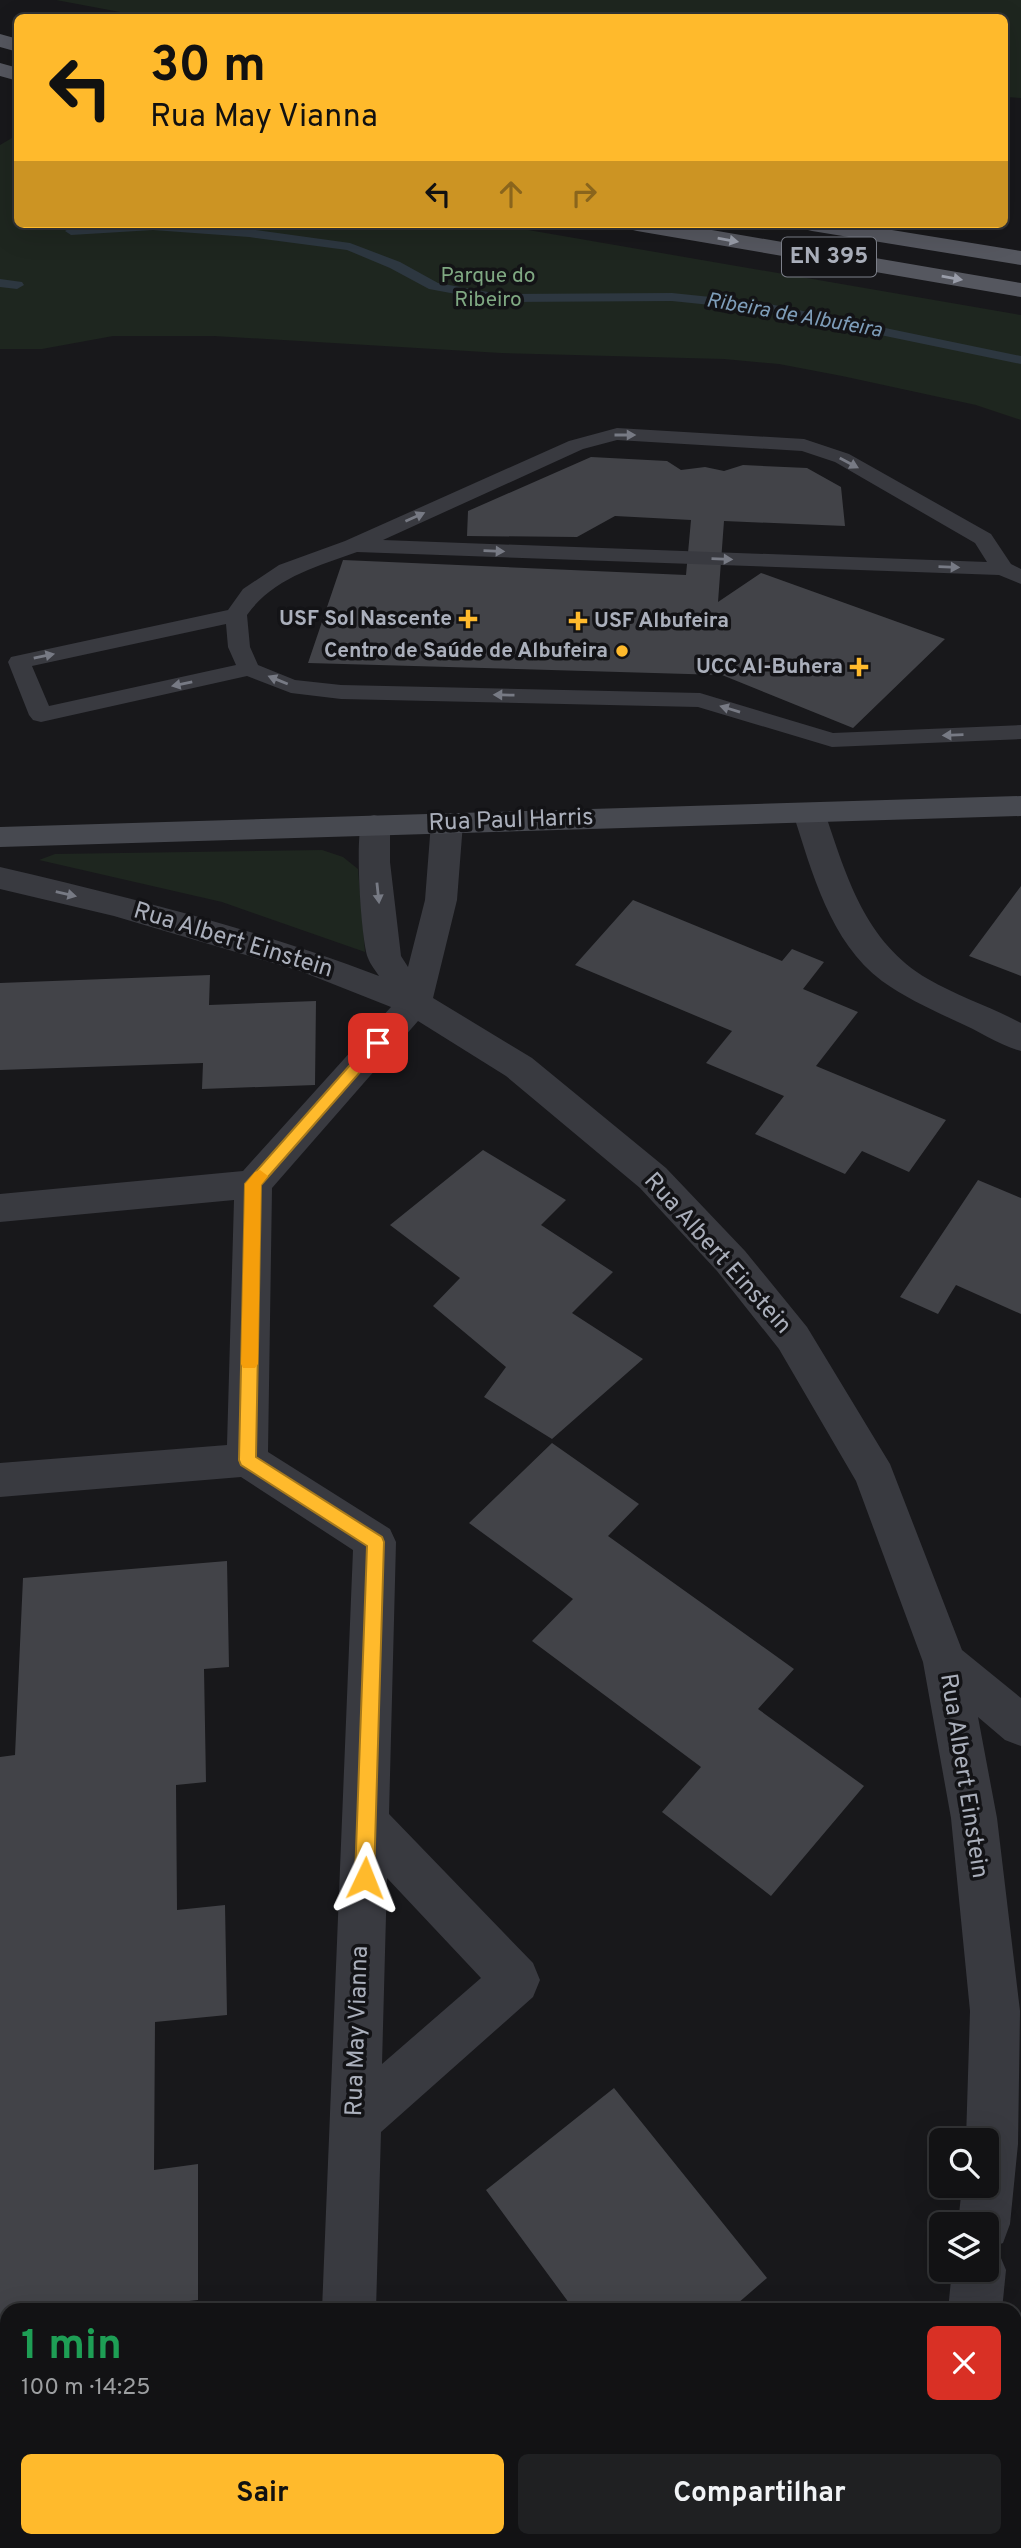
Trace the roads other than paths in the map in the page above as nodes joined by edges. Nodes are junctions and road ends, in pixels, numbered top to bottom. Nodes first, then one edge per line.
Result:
1 (660, 228) edge
2 (837, 228) edge
3 (1021, 258) edge
4 (1021, 290) edge
5 (353, 546) junction
6 (1012, 573) edge
7 (236, 615) junction
8 (249, 669) junction
9 (1021, 732) edge
10 (1021, 806) edge
11 (809, 813) junction
12 (447, 823) junction
13 (374, 825) junction
14 (0, 837) edge
15 (0, 878) edge
16 (414, 1003) junction
17 (1021, 1039) edge
18 (253, 1184) junction
19 (0, 1208) edge
20 (247, 1460) junction
21 (0, 1480) edge
22 (944, 1662) junction
23 (1021, 1726) edge
24 (367, 1824) junction
25 (1008, 2001) edge
26 (355, 2121) junction
27 (985, 2212) edge
28 (978, 2282) edge
29 (349, 2303) edge
30 (976, 2303) edge

1 -> 4 main road, EN 395
2 - 3 main road, EN 395
5 -> 6 lane
5 -> 6 lane
5 - 7 lane
7 - 8 lane
8 -> 7 lane
9 -> 8 lane
10 - 11 street, Rua Paul Harris
11 - 12 street, Rua Paul Harris
11 - 17 street
12 - 13 street, Rua Paul Harris
12 - 16 street
13 - 14 street, Rua Paul Harris
13 -> 16 street
15 -> 16 street, Rua Albert Einstein
16 - 18 street
16 - 22 street, Rua Albert Einstein
18 - 19 street
18 - 20 street
20 - 21 street
20 - 24 street, Rua May Vianna
22 - 23 street
22 - 25 street, Rua Albert Einstein
24 - 26 street, Rua May Vianna
24 - 26 street
25 - 27 street, Rua Albert Einstein
26 - 29 street, Rua May Vianna
28 - 30 street

